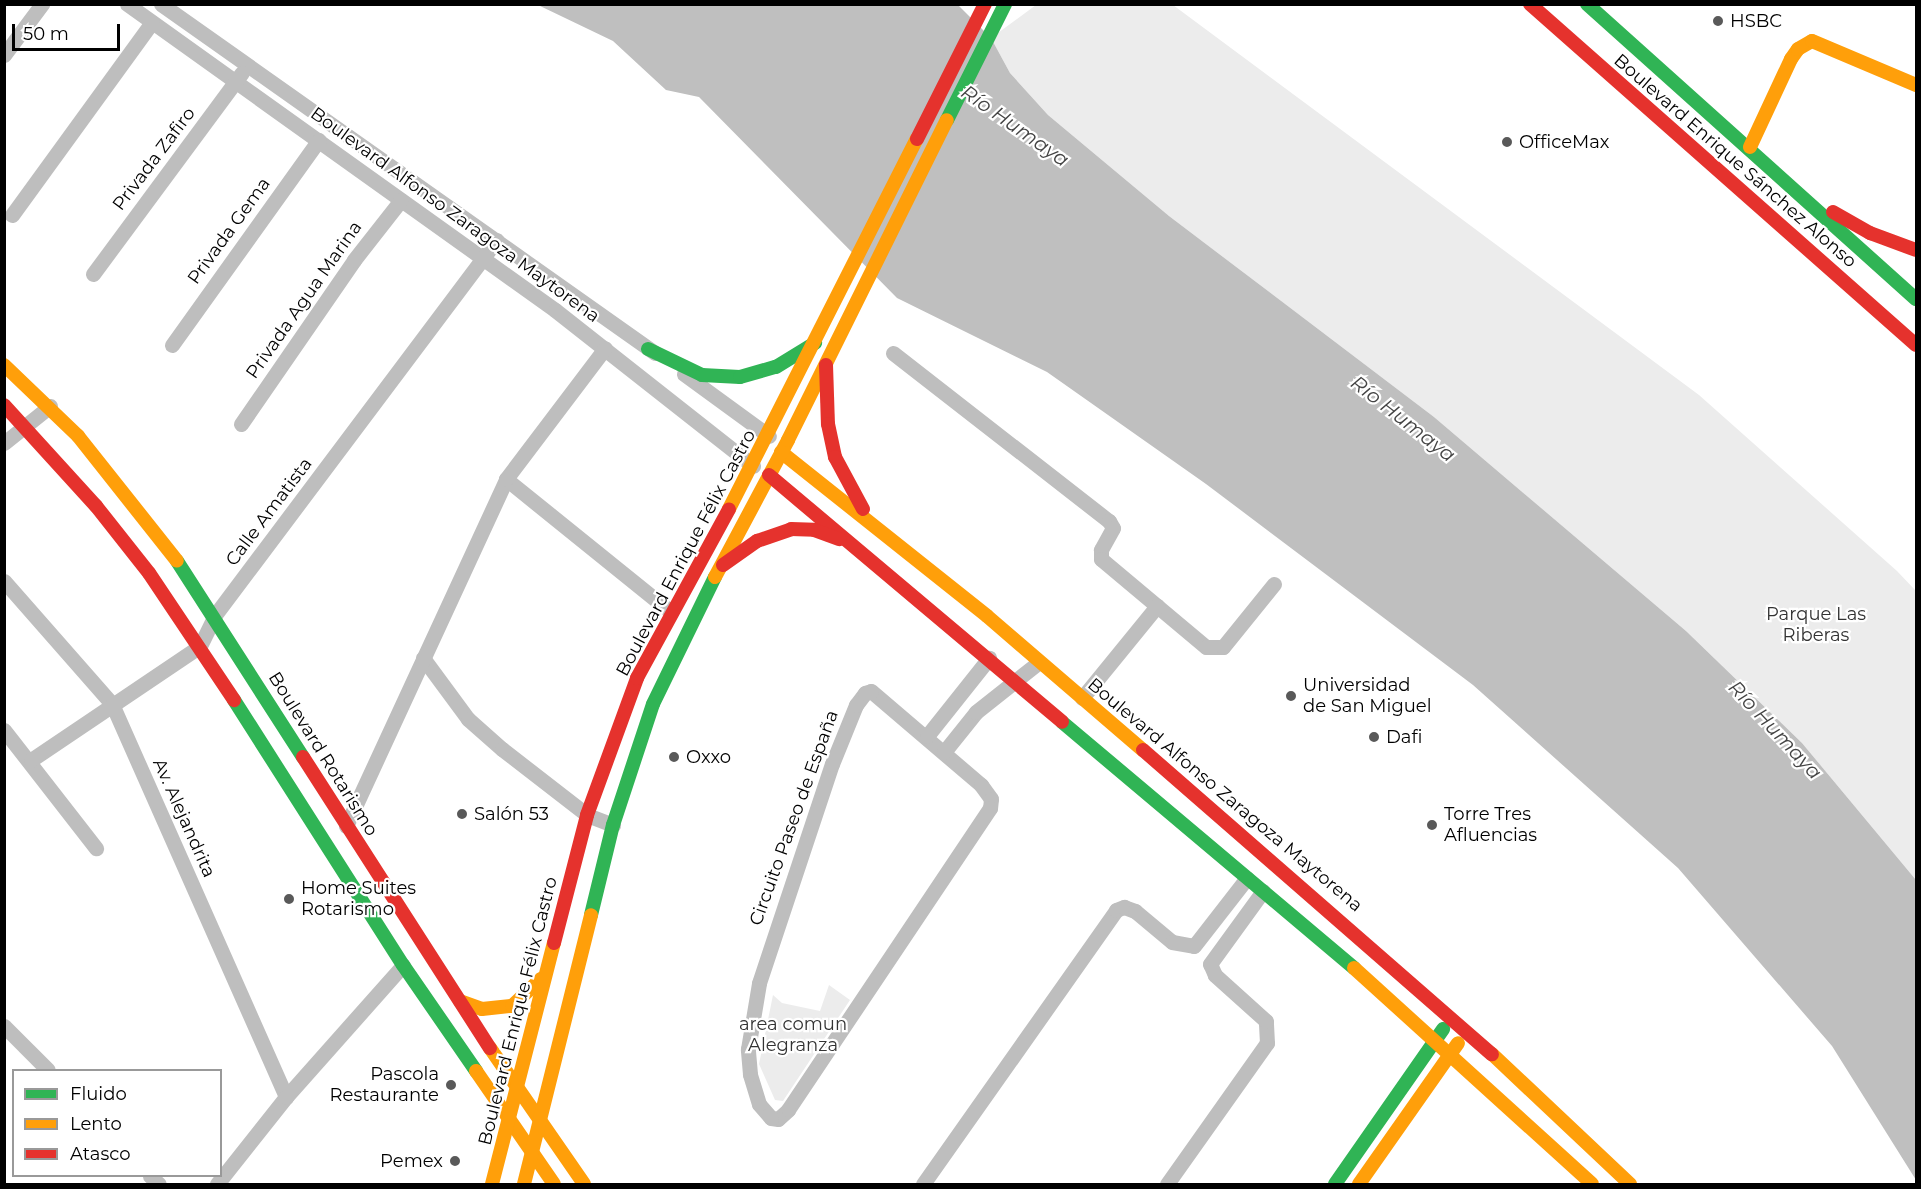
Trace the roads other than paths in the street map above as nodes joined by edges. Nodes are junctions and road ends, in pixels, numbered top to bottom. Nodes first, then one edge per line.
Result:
1 (42, 4) edge
2 (128, 4) edge
3 (161, 4) edge
4 (985, 4) edge
5 (1005, 4) edge
6 (1530, 4) edge
7 (1587, 4) edge
8 (152, 22) junction
9 (4, 55) edge
10 (246, 65) junction
11 (237, 80) junction
12 (1917, 85) edge
13 (319, 140) junction
14 (1750, 147) junction
15 (1801, 193) junction
16 (401, 200) junction
17 (12, 215) dead end
18 (497, 240) junction
19 (1917, 250) edge
20 (484, 259) junction
21 (93, 274) dead end
22 (1917, 299) edge
23 (815, 343) junction
24 (172, 345) dead end
25 (1917, 345) edge
26 (605, 348) junction
27 (648, 349) junction
28 (893, 353) dead end
29 (826, 360) junction
30 (4, 365) edge
31 (4, 405) edge
32 (50, 406) junction
33 (24, 424) junction
34 (241, 424) dead end
35 (769, 436) junction
36 (4, 443) edge
37 (781, 452) junction
38 (753, 466) junction
39 (769, 476) junction
40 (506, 479) junction
41 (867, 518) junction
42 (852, 543) junction
43 (718, 569) junction
44 (4, 581) edge
45 (1274, 584) dead end
46 (1157, 606) junction
47 (671, 612) junction
48 (215, 615) junction
49 (200, 646) junction
50 (423, 657) junction
51 (989, 658) junction
52 (1039, 662) junction
53 (1016, 682) junction
54 (958, 697) junction
55 (1082, 699) junction
56 (112, 704) junction
57 (976, 712) junction
58 (4, 730) edge
59 (927, 736) junction
60 (944, 752) junction
61 (31, 760) junction
62 (587, 815) junction
63 (613, 825) junction
64 (346, 826) junction
65 (96, 848) dead end
66 (1247, 878) junction
67 (1263, 891) junction
68 (402, 965) junction
69 (543, 977) junction
70 (460, 1001) junction
71 (1452, 1016) junction
72 (4, 1026) edge
73 (1467, 1031) junction
74 (1436, 1040) junction
75 (1450, 1054) junction
76 (46, 1069) edge
77 (515, 1087) junction
78 (286, 1097) junction
79 (509, 1120) junction
80 (539, 1124) junction
81 (531, 1154) junction
82 (217, 1185) edge
83 (492, 1185) edge
84 (524, 1185) edge
85 (554, 1185) edge
86 (584, 1185) edge
87 (923, 1185) edge
88 (1167, 1185) edge
89 (1335, 1185) edge
90 (1359, 1185) edge
91 (1592, 1185) edge
92 (1630, 1185) edge

1 - 9 street
2 - 8 street, Boulevard Alfonso Zaragoza Maytorena
3 - 10 street, Boulevard Alfonso Zaragoza Maytorena
4 - 23 street, Boulevard Enrique Félix Castro
5 - 29 street, Boulevard Enrique Félix Castro
6 - 25 street, Boulevard Enrique Sánchez Alonso
7 - 14 street, Boulevard Enrique Sánchez Alonso
8 - 11 street, Boulevard Alfonso Zaragoza Maytorena
8 - 17 street
10 - 11 street, Privada Zafiro
10 - 18 street, Boulevard Alfonso Zaragoza Maytorena
11 - 13 street, Boulevard Alfonso Zaragoza Maytorena
11 - 21 street, Privada Zafiro
12 - 14 street
13 - 16 street, Boulevard Alfonso Zaragoza Maytorena
13 - 24 street, Privada Gema
14 - 15 street, Boulevard Enrique Sánchez Alonso
15 - 19 street
15 - 22 street, Boulevard Enrique Sánchez Alonso
16 - 20 street, Boulevard Alfonso Zaragoza Maytorena
16 - 34 street, Privada Agua Marina
18 - 20 street, Calle Amatista
18 - 27 street, Boulevard Alfonso Zaragoza Maytorena
20 - 26 street, Boulevard Alfonso Zaragoza Maytorena
20 - 48 street, Calle Amatista
23 - 27 street
23 - 35 street, Boulevard Enrique Félix Castro
26 - 38 street, Boulevard Alfonso Zaragoza Maytorena
26 - 40 street
27 - 35 street, Boulevard Alfonso Zaragoza Maytorena
28 - 46 street
29 - 37 street, Boulevard Enrique Félix Castro
29 - 41 street
30 - 32 street, Boulevard Rotarismo
31 - 33 street
32 - 33 street
32 - 48 street, Boulevard Rotarismo
33 - 36 street
33 - 49 street
35 - 38 street, Boulevard Enrique Félix Castro
37 - 39 street, Boulevard Enrique Félix Castro
37 - 41 street, Boulevard Alfonso Zaragoza Maytorena
38 - 47 street, Boulevard Enrique Félix Castro
39 - 42 street
39 - 43 street, Boulevard Enrique Félix Castro
40 - 47 street
40 - 50 street
41 - 52 street, Boulevard Alfonso Zaragoza Maytorena
42 - 43 street
42 - 51 street
43 - 63 street, Boulevard Enrique Félix Castro
44 - 56 street, Av. Alejandrita
45 - 46 street
46 - 55 street
47 - 62 street, Boulevard Enrique Félix Castro
48 - 49 street, Calle Amatista
48 - 64 street, Boulevard Rotarismo
49 - 56 street
49 - 68 street
50 - 62 street
50 - 64 street
51 - 53 street
51 - 54 street
52 - 53 street
52 - 55 street, Boulevard Alfonso Zaragoza Maytorena
53 - 57 street
53 - 66 street
54 - 57 street
54 - 59 street
55 - 71 street, Boulevard Alfonso Zaragoza Maytorena
56 - 61 street
56 - 78 street, Av. Alejandrita
57 - 60 street
58 - 61 street
59 - 60 street, Circuito Paseo de España
59 - 60 street, Circuito Paseo de España
61 - 65 street
62 - 63 street
62 - 69 street, Boulevard Enrique Félix Castro
63 - 80 street, Boulevard Enrique Félix Castro
64 - 70 street, Boulevard Rotarismo
66 - 67 street
66 - 87 street
67 - 74 street
67 - 88 street
68 - 78 street
68 - 79 street
69 - 70 street
69 - 77 street, Boulevard Enrique Félix Castro
70 - 77 street, Boulevard Rotarismo
71 - 73 street, Boulevard Alfonso Zaragoza Maytorena
71 - 74 street
72 - 76 street
73 - 75 street
73 - 92 street, Boulevard Alfonso Zaragoza Maytorena
74 - 75 street
74 - 89 street
75 - 90 street
75 - 91 street
77 - 79 street, Boulevard Enrique Félix Castro
77 - 80 street, Boulevard Rotarismo
78 - 82 street
79 - 81 street
79 - 83 street, Boulevard Enrique Félix Castro
80 - 81 street, Boulevard Enrique Félix Castro
80 - 86 street, Boulevard Rotarismo
81 - 84 street, Boulevard Enrique Félix Castro
81 - 85 street

